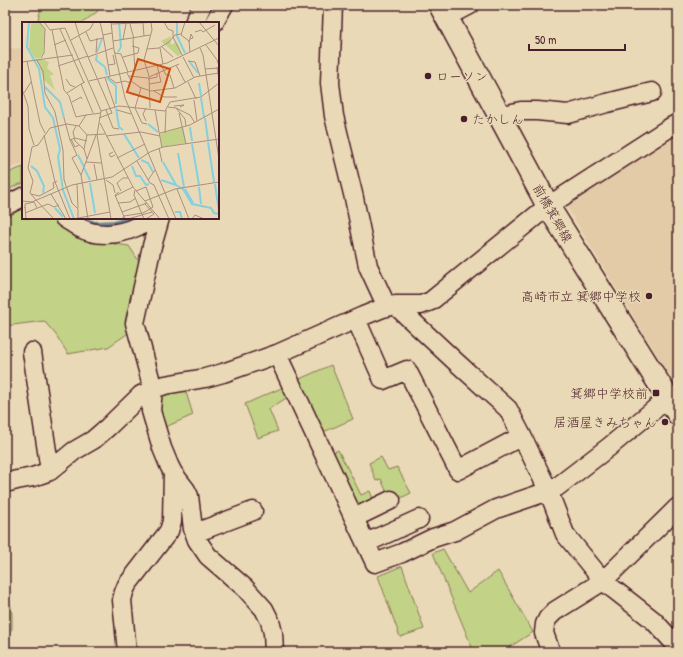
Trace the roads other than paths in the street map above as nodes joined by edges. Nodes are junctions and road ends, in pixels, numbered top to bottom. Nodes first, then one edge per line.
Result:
1 (202, 5) edge
2 (224, 5) edge
3 (333, 5) edge
4 (470, 5) edge
5 (443, 11) edge
6 (194, 22) edge
7 (215, 22) edge
8 (652, 92) dead end
9 (499, 115) junction
10 (678, 123) edge
11 (22, 198) edge
12 (5, 206) edge
13 (548, 206) junction
14 (66, 219) edge
15 (151, 219) edge
16 (160, 219) edge
17 (391, 306) junction
18 (356, 319) junction
19 (32, 352) dead end
20 (277, 354) junction
21 (153, 389) junction
22 (673, 406) edge
23 (522, 436) junction
24 (50, 470) junction
25 (173, 473) junction
26 (5, 483) edge
27 (548, 490) junction
28 (391, 500) dead end
29 (678, 507) edge
30 (253, 511) dead end
31 (354, 518) junction
32 (419, 519) dead end
33 (195, 533) junction
34 (366, 543) junction
35 (603, 581) junction
36 (678, 647) edge
37 (128, 652) edge
38 (274, 652) edge
39 (551, 652) edge

1 - 6 street
2 - 7 street
3 - 17 street
4 - 5 street
5 - 9 main road, 前橋箕郷線
8 - 9 street
9 - 13 main road, 前橋箕郷線
10 - 13 street
11 - 12 street
13 - 17 street
13 - 22 main road, 前橋箕郷線
14 - 15 street
16 - 21 street
17 - 18 street
17 - 23 street
18 - 20 street
18 - 23 street
19 - 24 street
20 - 21 street
20 - 31 street
21 - 24 street
21 - 25 street
22 - 27 street
23 - 27 street
24 - 26 street
25 - 33 street
25 - 37 street
27 - 34 street
27 - 35 street
28 - 31 street
29 - 35 street
30 - 33 street
31 - 34 street
32 - 34 street
33 - 38 street
35 - 36 street
35 - 39 street

